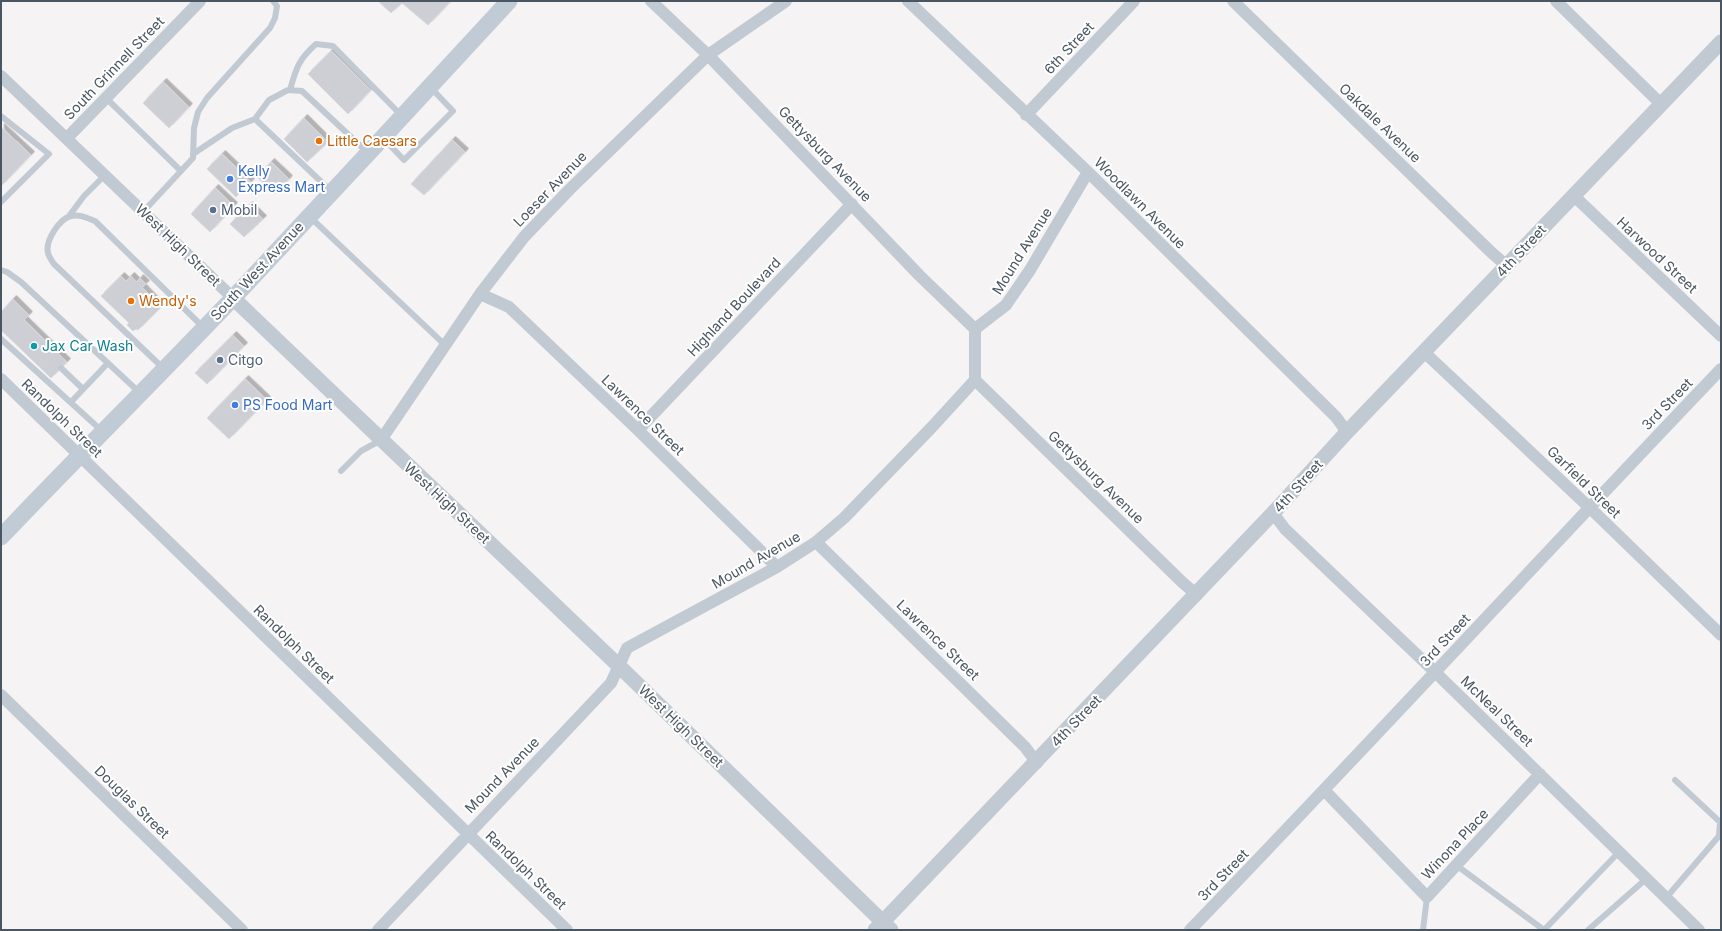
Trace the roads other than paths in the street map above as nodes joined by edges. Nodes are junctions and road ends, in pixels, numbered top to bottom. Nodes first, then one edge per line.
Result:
1 (200, 1) edge
2 (273, 1) edge
3 (509, 1) edge
4 (651, 1) edge
5 (786, 1) edge
6 (908, 1) edge
7 (1134, 1) edge
8 (1233, 1) edge
9 (1556, 1) edge
10 (1719, 47) edge
11 (708, 55) junction
12 (1, 76) edge
13 (430, 87) junction
14 (290, 90) junction
15 (106, 98) junction
16 (1662, 105) junction
17 (1026, 115) junction
18 (1, 116) edge
19 (402, 116) junction
20 (255, 119) junction
21 (66, 138) junction
22 (382, 138) junction
23 (368, 153) junction
24 (193, 154) junction
25 (181, 171) junction
26 (1088, 172) junction
27 (105, 175) junction
28 (332, 192) junction
29 (1573, 195) junction
30 (1, 202) edge
31 (852, 204) junction
32 (143, 212) junction
33 (69, 216) junction
34 (309, 216) junction
35 (1507, 266) junction
36 (1, 270) edge
37 (480, 294) junction
38 (233, 298) junction
39 (204, 328) junction
40 (975, 329) junction
41 (1721, 336) edge
42 (1, 339) edge
43 (445, 345) junction
44 (1424, 352) junction
45 (108, 363) junction
46 (61, 368) dead end
47 (1721, 369) edge
48 (164, 370) junction
49 (1, 380) edge
50 (975, 380) junction
51 (83, 389) junction
52 (141, 394) junction
53 (70, 402) junction
54 (638, 430) junction
55 (102, 431) junction
56 (1347, 432) junction
57 (381, 440) junction
58 (79, 455) junction
59 (342, 471) dead end
60 (1589, 507) junction
61 (1273, 514) junction
62 (1, 537) edge
63 (816, 542) junction
64 (777, 567) junction
65 (1196, 595) junction
66 (1721, 635) edge
67 (620, 667) junction
68 (1435, 672) junction
69 (1, 695) edge
70 (1036, 763) junction
71 (1540, 774) junction
72 (1676, 780) dead end
73 (1325, 791) junction
74 (468, 833) junction
75 (1619, 852) junction
76 (1456, 865) junction
77 (1646, 879) junction
78 (1427, 897) junction
79 (1666, 898) junction
80 (883, 927) edge
81 (242, 930) edge
82 (378, 930) edge
83 (567, 930) edge
84 (1190, 930) edge
85 (1423, 930) edge
86 (1544, 930) edge
87 (1549, 930) edge
88 (1588, 930) edge
89 (1699, 930) edge

1 - 15 street, South Grinnell Street
2 - 24 lane
3 - 13 main road, South West Avenue
4 - 11 street, Gettysburg Avenue
5 - 11 street, Loeser Avenue
6 - 17 street, Woodlawn Avenue
7 - 17 street, 6th Street
8 - 35 street, Oakdale Avenue
9 - 16 street
10 - 16 street, 4th Street
11 - 31 street, Gettysburg Avenue
11 - 37 street, Loeser Avenue
12 - 21 street, West High Street
13 - 19 main road, South West Avenue
13 - 22 lane
14 - 19 lane
14 - 20 lane
14 - 23 lane
15 - 21 street, South Grinnell Street
15 - 25 lane
16 - 29 street, 4th Street
17 - 26 street, Woodlawn Avenue
18 - 30 lane
19 - 22 main road, South West Avenue
20 - 24 lane
20 - 28 lane
21 - 27 street, West High Street
22 - 23 main road, South West Avenue
23 - 28 main road, South West Avenue
24 - 25 lane
25 - 32 lane
26 - 40 street, Mound Avenue
26 - 56 street, Woodlawn Avenue
27 - 32 street, West High Street
27 - 33 lane
28 - 34 main road, South West Avenue
29 - 35 street, 4th Street
29 - 41 street, Harwood Street
31 - 40 street, Gettysburg Avenue
31 - 54 street, Highland Boulevard
32 - 38 street, West High Street
33 - 39 lane
33 - 48 lane
34 - 38 main road, South West Avenue
34 - 43 lane
35 - 44 street, 4th Street
36 - 45 lane
37 - 43 street, Loeser Avenue
37 - 54 street, Lawrence Street
38 - 39 main road, South West Avenue
38 - 57 street, West High Street
39 - 48 main road, South West Avenue
40 - 50 street
42 - 53 lane
43 - 57 street, Loeser Avenue
44 - 56 street, 4th Street
44 - 60 street, Garfield Street
45 - 51 lane
45 - 52 lane
46 - 51 lane
47 - 60 street, 3rd Street
48 - 52 main road, South West Avenue
49 - 58 street, Randolph Street
50 - 63 street, Mound Avenue
50 - 65 street, Gettysburg Avenue
51 - 53 lane
52 - 55 main road, South West Avenue
53 - 55 lane
54 - 64 street, Lawrence Street
55 - 58 main road, South West Avenue
56 - 61 street, 4th Street
57 - 59 lane
57 - 67 street, West High Street
58 - 62 main road, South West Avenue
58 - 74 street, Randolph Street
60 - 66 street, Garfield Street
60 - 68 street, 3rd Street
61 - 65 street, 4th Street
61 - 68 street, McNeal Street
63 - 64 street, Mound Avenue
63 - 70 street, Lawrence Street
64 - 67 street, Mound Avenue
65 - 70 street, 4th Street
67 - 74 street, Mound Avenue
67 - 80 street, West High Street
68 - 71 street, McNeal Street
68 - 73 street, 3rd Street
69 - 81 street, Douglas Street
70 - 80 street, 4th Street
71 - 75 street, McNeal Street
71 - 76 street, Winona Place
72 - 79 lane
73 - 78 street, Winona Place
73 - 84 street, 3rd Street
74 - 82 street, Mound Avenue
74 - 83 street, Randolph Street
75 - 77 street, McNeal Street
75 - 86 lane
76 - 78 street, Winona Place
76 - 86 lane
77 - 79 street, McNeal Street
77 - 88 lane
78 - 85 lane
79 - 89 street, McNeal Street
86 - 87 lane

